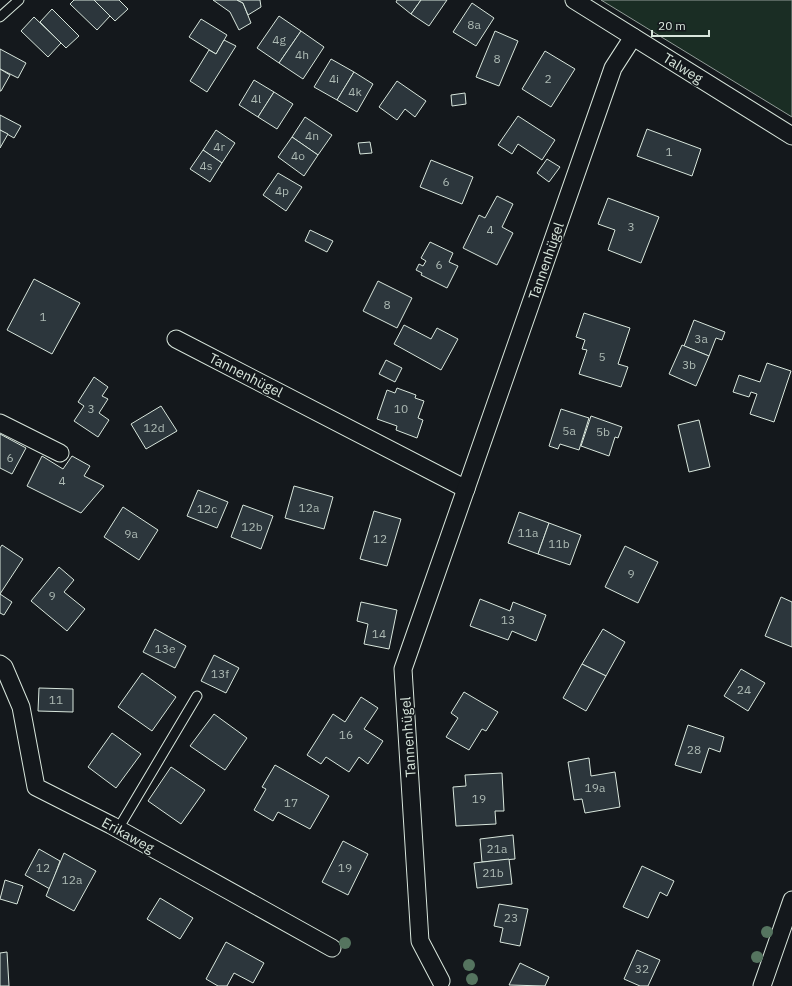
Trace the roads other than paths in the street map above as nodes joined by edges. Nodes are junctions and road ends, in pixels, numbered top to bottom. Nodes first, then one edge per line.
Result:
1 (19, 0) edge
2 (574, 0) edge
3 (0, 17) edge
4 (633, 37) junction
5 (792, 136) edge
6 (176, 339) dead end
7 (0, 424) edge
8 (60, 453) dead end
9 (466, 489) junction
10 (0, 664) edge
11 (196, 696) dead end
12 (118, 829) junction
13 (792, 900) edge
14 (332, 948) dead end
15 (446, 984) edge
16 (762, 986) edge

1 - 3 lane
2 - 4 street, Talweg
4 - 5 street, Talweg
4 - 9 street, Tannenhügel
6 - 9 street, Tannenhügel
7 - 8 street
9 - 15 street, Tannenhügel
10 - 12 street, Erikaweg
11 - 12 lane
12 - 14 street, Erikaweg
13 - 16 street

